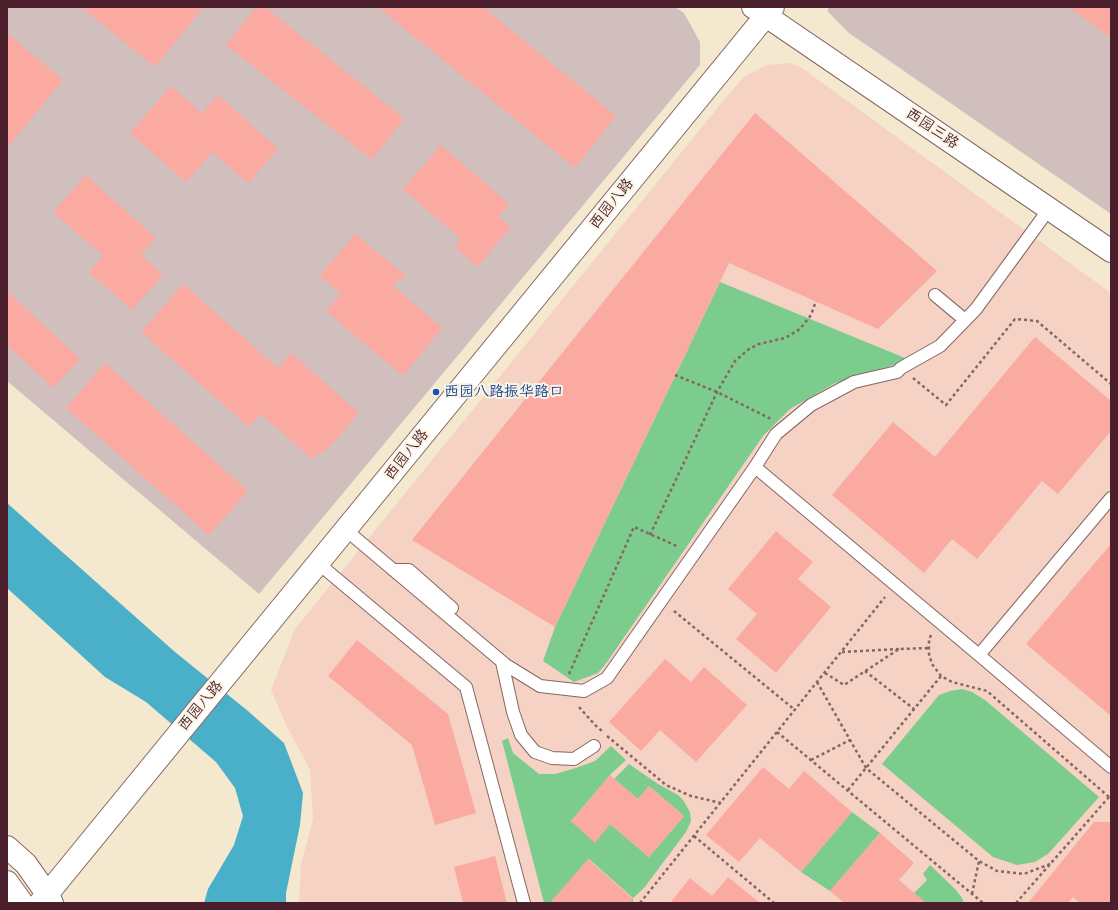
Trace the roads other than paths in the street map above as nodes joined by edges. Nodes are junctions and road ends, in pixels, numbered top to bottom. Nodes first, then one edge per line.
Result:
1 (764, 10) edge
2 (1049, 209) junction
3 (1111, 251) edge
4 (935, 295) dead end
5 (965, 320) junction
6 (756, 467) junction
7 (1111, 498) edge
8 (346, 530) junction
9 (319, 564) junction
10 (393, 570) junction
11 (452, 608) dead end
12 (979, 655) junction
13 (502, 662) junction
14 (594, 746) dead end
15 (1111, 767) edge
16 (7, 847) edge
17 (7, 882) edge
18 (46, 900) edge
19 (22, 903) edge
20 (524, 903) edge

1 - 2 street, 西园三路
1 - 8 street, 西园八路
2 - 3 street, 西园三路
2 - 5 lane
4 - 5 lane
5 - 6 lane
6 - 12 lane
6 - 13 lane
7 - 12 lane
8 - 9 street, 西园八路
8 - 10 lane
9 - 18 street, 西园八路
9 - 20 lane
10 - 11 lane
10 - 13 lane
12 - 15 lane
13 - 14 lane
16 - 18 street
17 - 19 street

